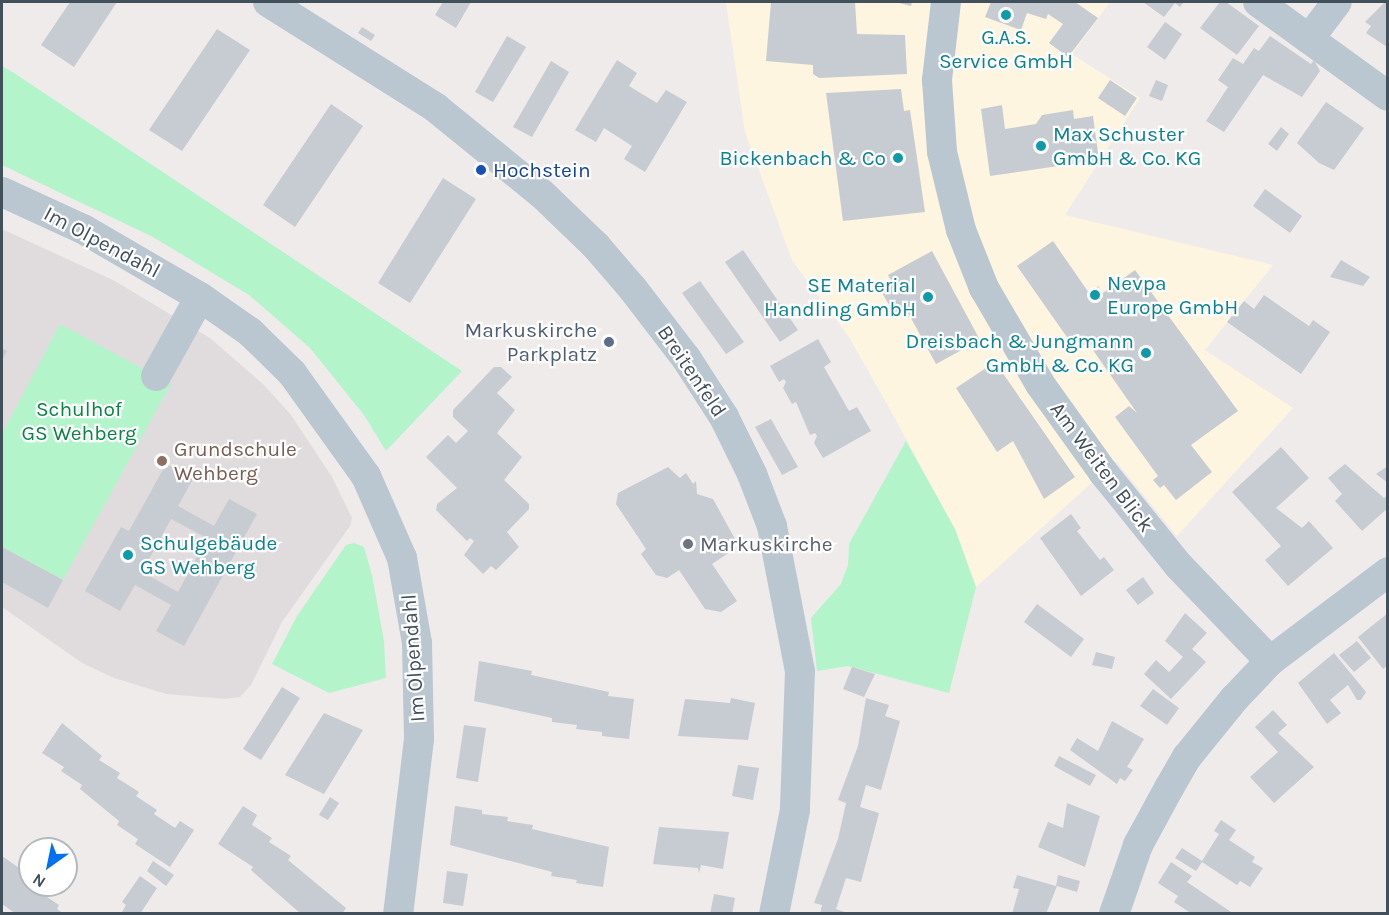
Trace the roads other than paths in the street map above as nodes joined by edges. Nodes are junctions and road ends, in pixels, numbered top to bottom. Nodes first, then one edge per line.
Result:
1 (268, 2) edge
2 (946, 2) edge
3 (1258, 2) edge
4 (1337, 2) edge
5 (1310, 39) junction
6 (1388, 96) edge
7 (2, 192) edge
8 (200, 297) junction
9 (156, 376) dead end
10 (1388, 572) edge
11 (1270, 661) junction
12 (398, 914) edge
13 (774, 914) edge
14 (1114, 914) edge

1 - 13 street, Breitenfeld
2 - 11 street, Am Weiten Blick
3 - 5 street
4 - 5 street
5 - 6 street
7 - 8 street, Im Olpendahl
8 - 9 street
8 - 12 street, Im Olpendahl
10 - 11 street
11 - 14 street

